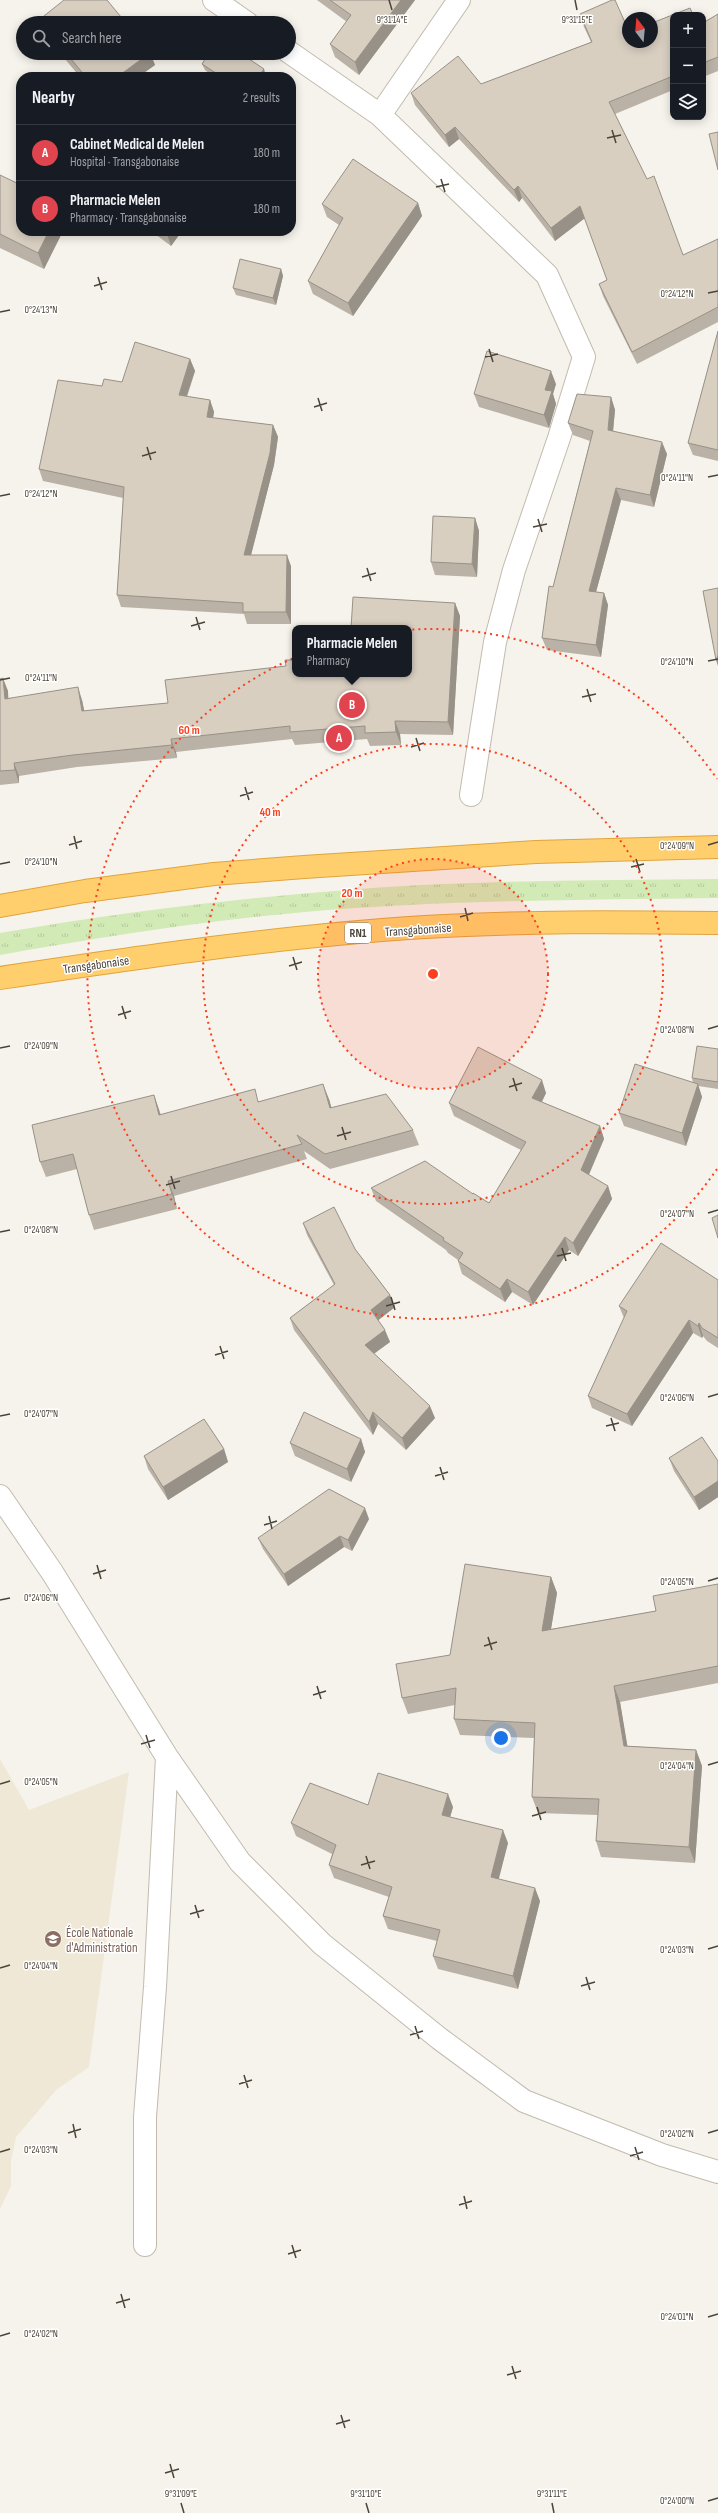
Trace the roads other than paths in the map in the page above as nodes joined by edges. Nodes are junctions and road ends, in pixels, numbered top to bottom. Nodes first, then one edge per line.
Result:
1 (214, 0) edge
2 (459, 0) edge
3 (236, 16) edge
4 (296, 57) edge
5 (380, 115) junction
6 (471, 795) dead end
7 (718, 847) edge
8 (0, 906) edge
9 (718, 923) edge
10 (0, 978) edge
11 (0, 1496) edge
12 (167, 1758) junction
13 (718, 2172) edge
14 (146, 2245) dead end

1 - 3 street
2 - 5 street
4 - 5 street
5 - 6 street
7 - 8 highway
9 - 10 highway, Transgabonaise / RN1
11 - 12 street
12 - 13 street
12 - 14 street

